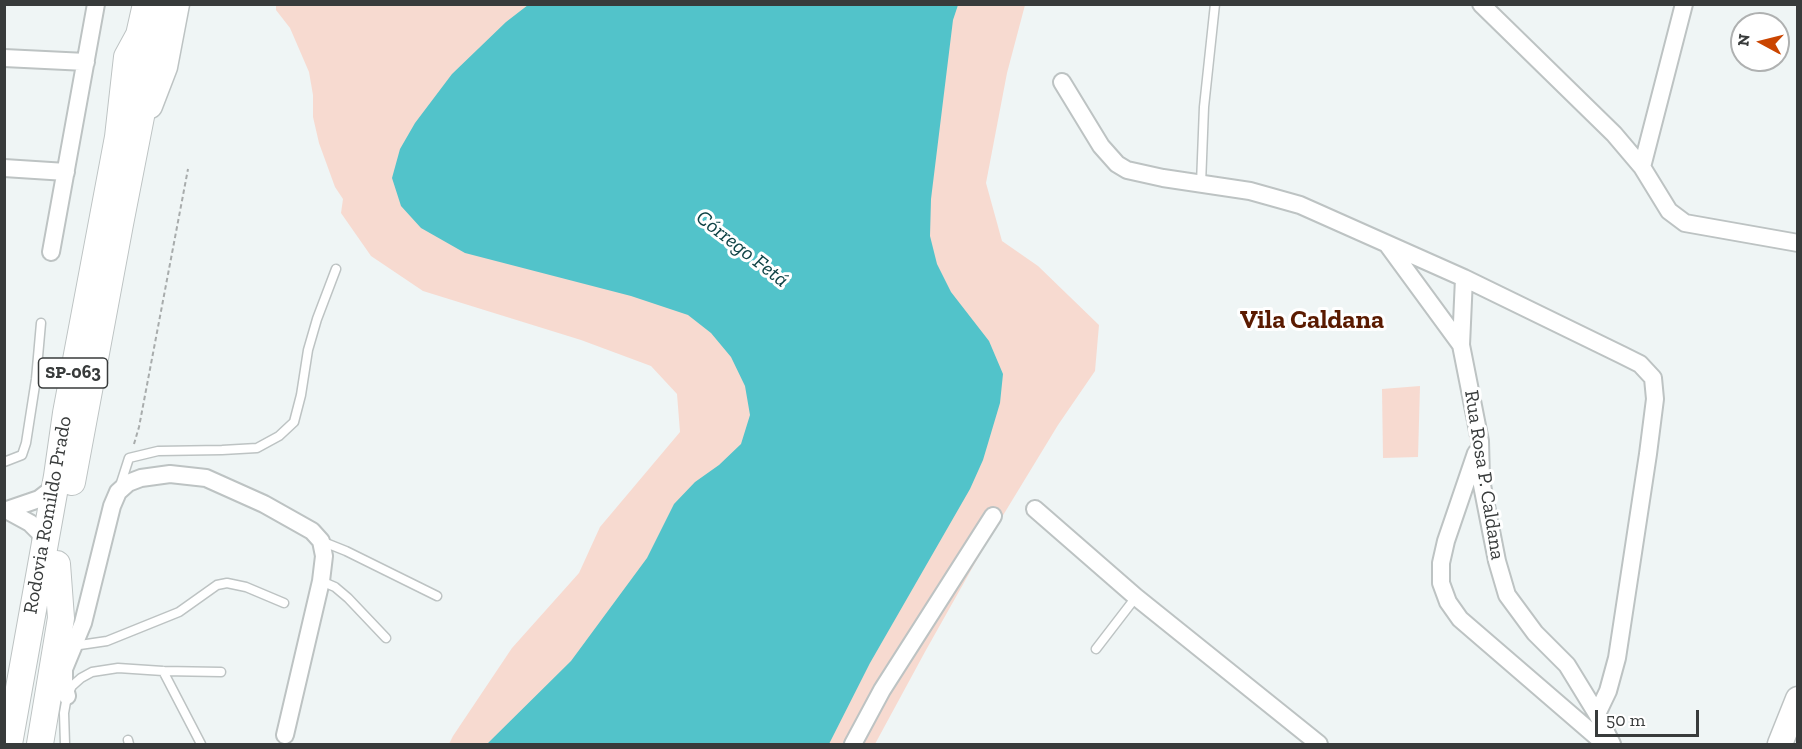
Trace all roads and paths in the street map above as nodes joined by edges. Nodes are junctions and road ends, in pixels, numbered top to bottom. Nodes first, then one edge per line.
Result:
1 (96, 4) edge
2 (137, 4) edge
3 (146, 4) edge
4 (163, 4) edge
5 (177, 4) edge
6 (1215, 4) edge
7 (1481, 4) edge
8 (1684, 4) edge
9 (127, 57) junction
10 (4, 58) edge
11 (86, 62) junction
12 (1062, 82) dead end
13 (136, 138) junction
14 (1642, 167) junction
15 (4, 168) edge
16 (188, 169) dead end
17 (66, 172) junction
18 (1201, 184) junction
19 (1797, 243) edge
20 (1387, 244) junction
21 (51, 252) dead end
22 (336, 270) dead end
23 (1464, 278) junction
24 (41, 323) dead end
25 (1461, 345) junction
26 (1480, 441) junction
27 (129, 459) junction
28 (4, 462) edge
29 (57, 476) junction
30 (118, 492) junction
31 (1035, 509) dead end
32 (6, 512) edge
33 (993, 516) dead end
34 (321, 541) junction
35 (57, 564) junction
36 (321, 581) junction
37 (437, 596) dead end
38 (1136, 597) junction
39 (284, 603) dead end
40 (386, 638) dead end
41 (72, 646) junction
42 (1096, 649) dead end
43 (163, 671) junction
44 (221, 672) dead end
45 (67, 696) junction
46 (1797, 699) edge
47 (1597, 714) junction
48 (285, 735) dead end
49 (9, 744) edge
50 (24, 744) edge
51 (40, 744) edge
52 (65, 744) edge
53 (201, 744) edge
54 (853, 744) edge
55 (1319, 744) edge
56 (1605, 744) edge
57 (1612, 744) edge
58 (1780, 744) edge

1 - 11 street
2 - 9 main road
3 - 9 main road, Rodovia Romildo Prado / SP-063
4 - 13 main road, Rodovia Romildo Prado / SP-063
5 - 13 street
6 - 18 lane
7 - 14 street
8 - 14 street
9 - 29 main road, Rodovia Romildo Prado / SP-063
10 - 11 street
11 - 17 street
12 - 18 street
13 - 35 main road, Rodovia Romildo Prado / SP-063
14 - 19 street
15 - 17 street
16 - 27 path
17 - 21 street
18 - 20 street
20 - 23 street
20 - 25 street
22 - 27 lane
23 - 25 street, Rua Rosa P. Caldana
23 - 47 street
24 - 28 lane
25 - 26 street, Rua Rosa P. Caldana
26 - 47 street, Rua Rosa P. Caldana
26 - 56 street
27 - 30 lane
29 - 32 street
29 - 49 main road, Rodovia Romildo Prado / SP-063
30 - 34 street
30 - 41 street
31 - 38 street
32 - 49 street
33 - 54 street
34 - 36 street
34 - 37 lane
35 - 50 main road, Rodovia Romildo Prado / SP-063
35 - 51 main road
36 - 40 lane
36 - 48 street
38 - 42 lane
38 - 55 street
39 - 41 lane
41 - 45 street
43 - 44 lane
43 - 45 lane
43 - 53 lane
45 - 52 lane
46 - 58 street
47 - 57 street, Rua Rosa P. Caldana

